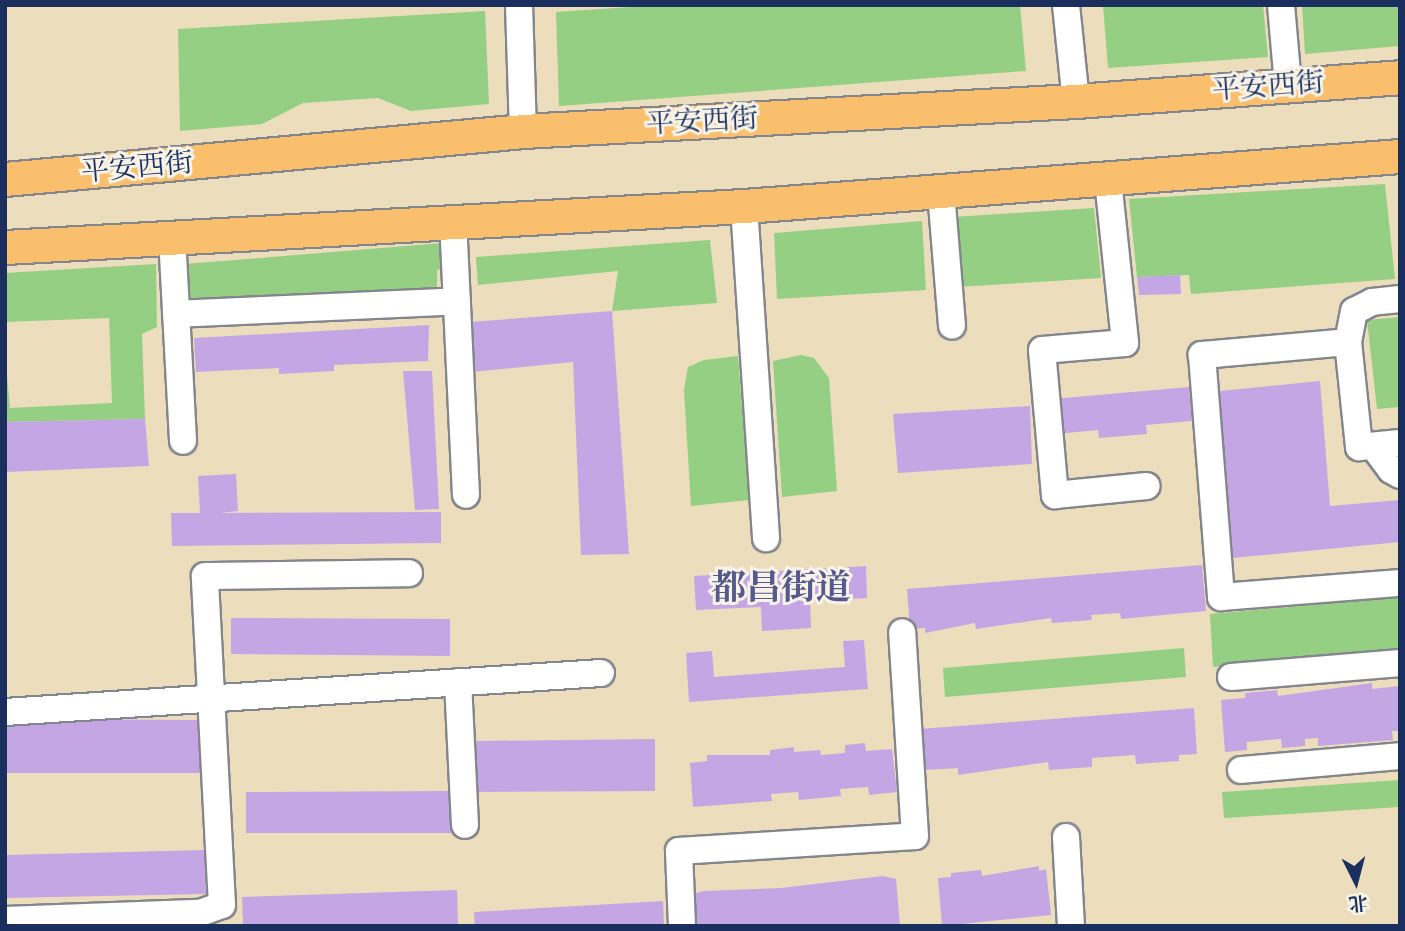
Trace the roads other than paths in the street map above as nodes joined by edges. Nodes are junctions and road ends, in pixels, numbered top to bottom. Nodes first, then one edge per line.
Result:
1 (519, 5) edge
2 (1066, 5) edge
3 (1281, 5) edge
4 (1400, 76) edge
5 (1288, 85) junction
6 (1076, 101) junction
7 (523, 131) junction
8 (1400, 156) edge
9 (5, 179) edge
10 (1108, 180) junction
11 (941, 191) junction
12 (744, 206) junction
13 (453, 220) junction
14 (172, 237) junction
15 (5, 247) edge
16 (1400, 299) edge
17 (457, 301) junction
18 (176, 314) junction
19 (952, 326) dead end
20 (1348, 342) junction
21 (183, 441) dead end
22 (1400, 443) edge
23 (1373, 446) junction
24 (1400, 475) edge
25 (1147, 486) dead end
26 (466, 495) dead end
27 (766, 538) dead end
28 (409, 573) dead end
29 (1400, 583) edge
30 (902, 632) dead end
31 (1400, 663) edge
32 (601, 673) dead end
33 (1231, 677) dead end
34 (458, 682) junction
35 (211, 697) junction
36 (5, 712) edge
37 (1400, 756) edge
38 (1241, 770) dead end
39 (465, 825) dead end
40 (1066, 837) dead end
41 (5, 920) edge
42 (65, 922) edge
43 (682, 926) edge
44 (1071, 926) edge

1 - 7 street
2 - 6 street
3 - 5 street
4 - 5 main road, 平安西街
5 - 6 main road, 平安西街
6 - 7 main road, 平安西街
7 - 9 main road, 平安西街
8 - 10 main road
10 - 11 main road
10 - 25 street
11 - 12 main road
11 - 19 street
12 - 13 main road
12 - 27 street
13 - 14 main road
13 - 17 street
14 - 15 main road
14 - 18 street
16 - 20 street
17 - 18 street
17 - 26 street
18 - 21 street
20 - 23 street
20 - 29 street
22 - 23 street
23 - 24 street
28 - 35 street
30 - 43 street
31 - 33 street
32 - 34 street
34 - 35 street
34 - 39 street
35 - 36 street
35 - 42 street
37 - 38 street
40 - 44 street
41 - 42 street

